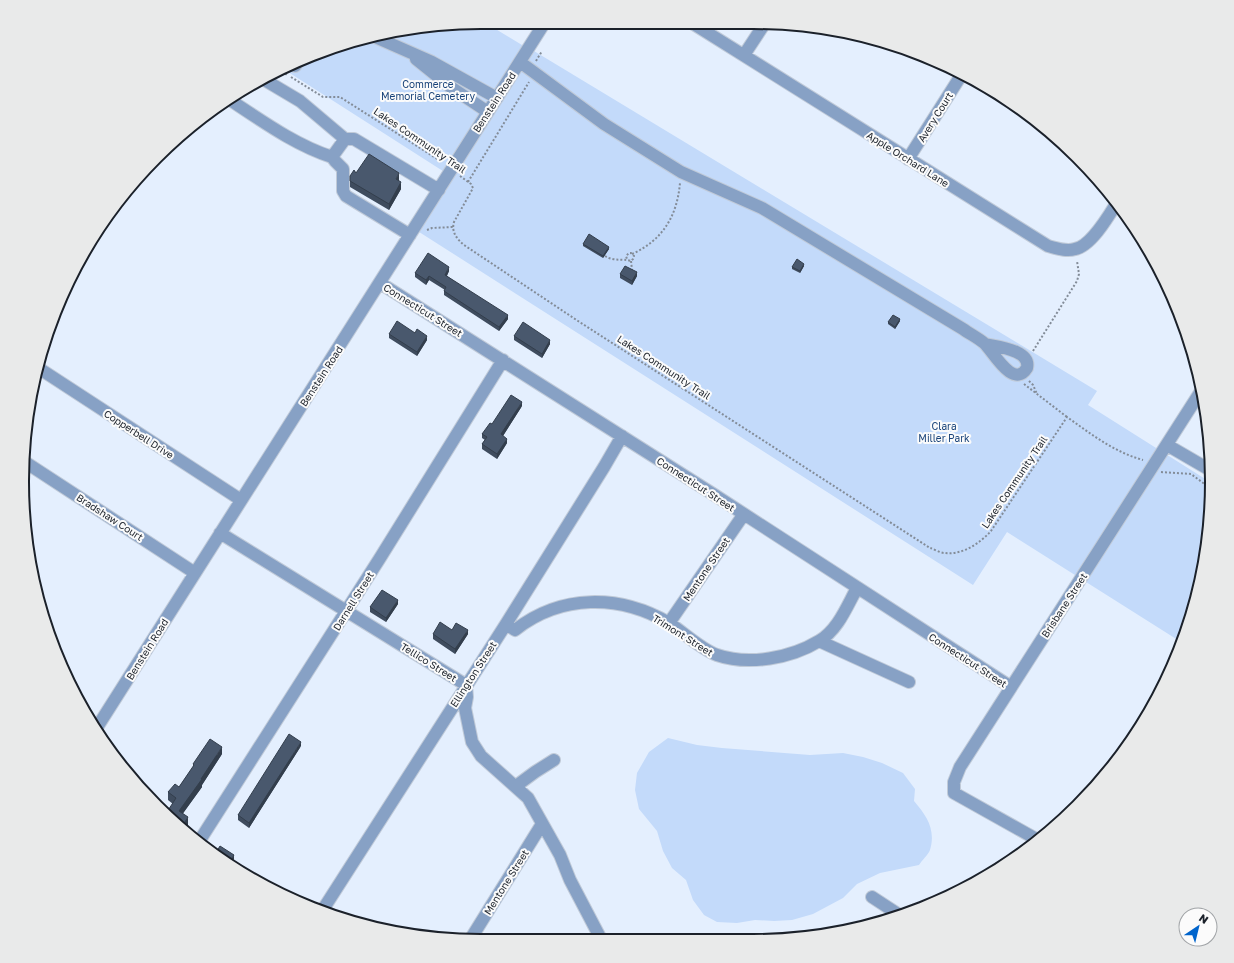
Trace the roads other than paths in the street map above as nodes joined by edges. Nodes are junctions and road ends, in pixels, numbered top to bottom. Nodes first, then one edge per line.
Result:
1 (541, 29) edge
2 (702, 29) edge
3 (761, 29) edge
4 (382, 40) edge
5 (409, 53) junction
6 (744, 55) junction
7 (520, 62) junction
8 (959, 79) edge
9 (269, 83) edge
10 (497, 98) junction
11 (234, 103) edge
12 (488, 112) junction
13 (345, 139) junction
14 (332, 157) junction
15 (908, 159) junction
16 (438, 190) junction
17 (1113, 208) edge
18 (410, 235) junction
19 (380, 283) junction
20 (985, 344) dead end
21 (503, 360) junction
22 (42, 372) edge
23 (1197, 398) edge
24 (622, 436) junction
25 (1167, 444) junction
26 (30, 465) edge
27 (1204, 467) edge
28 (241, 500) junction
29 (744, 514) junction
30 (220, 533) junction
31 (195, 573) junction
32 (857, 588) junction
33 (346, 611) junction
34 (506, 624) junction
35 (669, 624) junction
36 (820, 641) junction
37 (909, 682) dead end
38 (466, 685) junction
39 (1011, 687) junction
40 (99, 724) edge
41 (554, 760) dead end
42 (516, 786) junction
43 (542, 824) junction
44 (202, 837) edge
45 (1032, 837) edge
46 (872, 897) dead end
47 (325, 906) edge
48 (894, 911) edge
49 (474, 934) edge
50 (598, 934) edge

1 - 7 street, Benstein Road
2 - 6 street, Apple Orchard Lane
3 - 6 street
4 - 5 street
5 - 10 street
5 - 12 street
6 - 15 street, Apple Orchard Lane
7 - 10 street, Benstein Road
7 - 20 street
8 - 15 street, Avery Court
9 - 13 street
10 - 12 street, Benstein Road
11 - 14 street
12 - 16 street, Benstein Road
13 - 14 street
13 - 16 street
14 - 18 street
15 - 17 street, Apple Orchard Lane
16 - 18 street, Benstein Road
18 - 19 street, Benstein Road
19 - 21 street, Connecticut Street
19 - 28 street, Benstein Road
21 - 24 street, Connecticut Street
21 - 33 street, Darnell Street
22 - 28 street, Copperbell Drive
23 - 25 street, Brisbane Street
24 - 29 street, Connecticut Street
24 - 34 street, Ellington Street
25 - 27 street
25 - 39 street, Brisbane Street
26 - 31 street, Bradshaw Court
28 - 30 street, Benstein Road
29 - 32 street, Connecticut Street
29 - 35 street, Mentone Street
30 - 31 street, Benstein Road
30 - 33 street, Tellico Street
31 - 40 street, Benstein Road
32 - 36 street, Trimont Street
32 - 39 street, Connecticut Street
33 - 38 street, Tellico Street
33 - 44 street, Darnell Street
34 - 35 street, Trimont Street
34 - 38 street, Ellington Street
35 - 36 street, Trimont Street
36 - 37 street
38 - 42 street, Tellico Street
38 - 47 street, Ellington Street
39 - 45 street, Brisbane Street
41 - 42 street
42 - 43 street, Tellico Street
43 - 49 street, Mentone Street
43 - 50 street, Tellico Street
46 - 48 street

